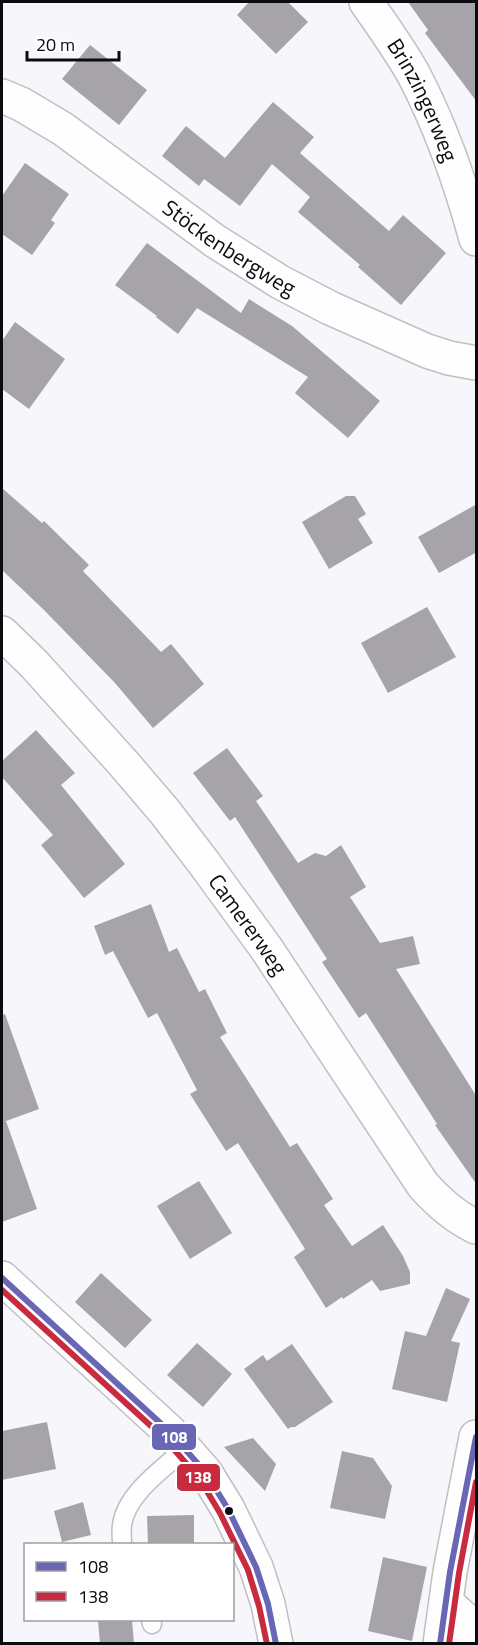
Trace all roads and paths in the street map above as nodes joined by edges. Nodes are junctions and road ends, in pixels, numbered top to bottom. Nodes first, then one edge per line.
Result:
1 (366, 2) edge
2 (2, 96) edge
3 (477, 239) edge
4 (477, 363) edge
5 (2, 633) edge
6 (477, 1227) edge
7 (2, 1278) edge
8 (477, 1437) edge
9 (186, 1449) junction
10 (122, 1543) edge
11 (446, 1602) junction
12 (276, 1644) edge
13 (440, 1644) edge
14 (472, 1644) edge

1 - 3 street, Brinzingerweg
2 - 4 street, Stöckenbergweg
5 - 6 street, Camererweg
7 - 9 street
8 - 11 street
9 - 10 lane
9 - 12 street
11 - 13 street
11 - 14 street

